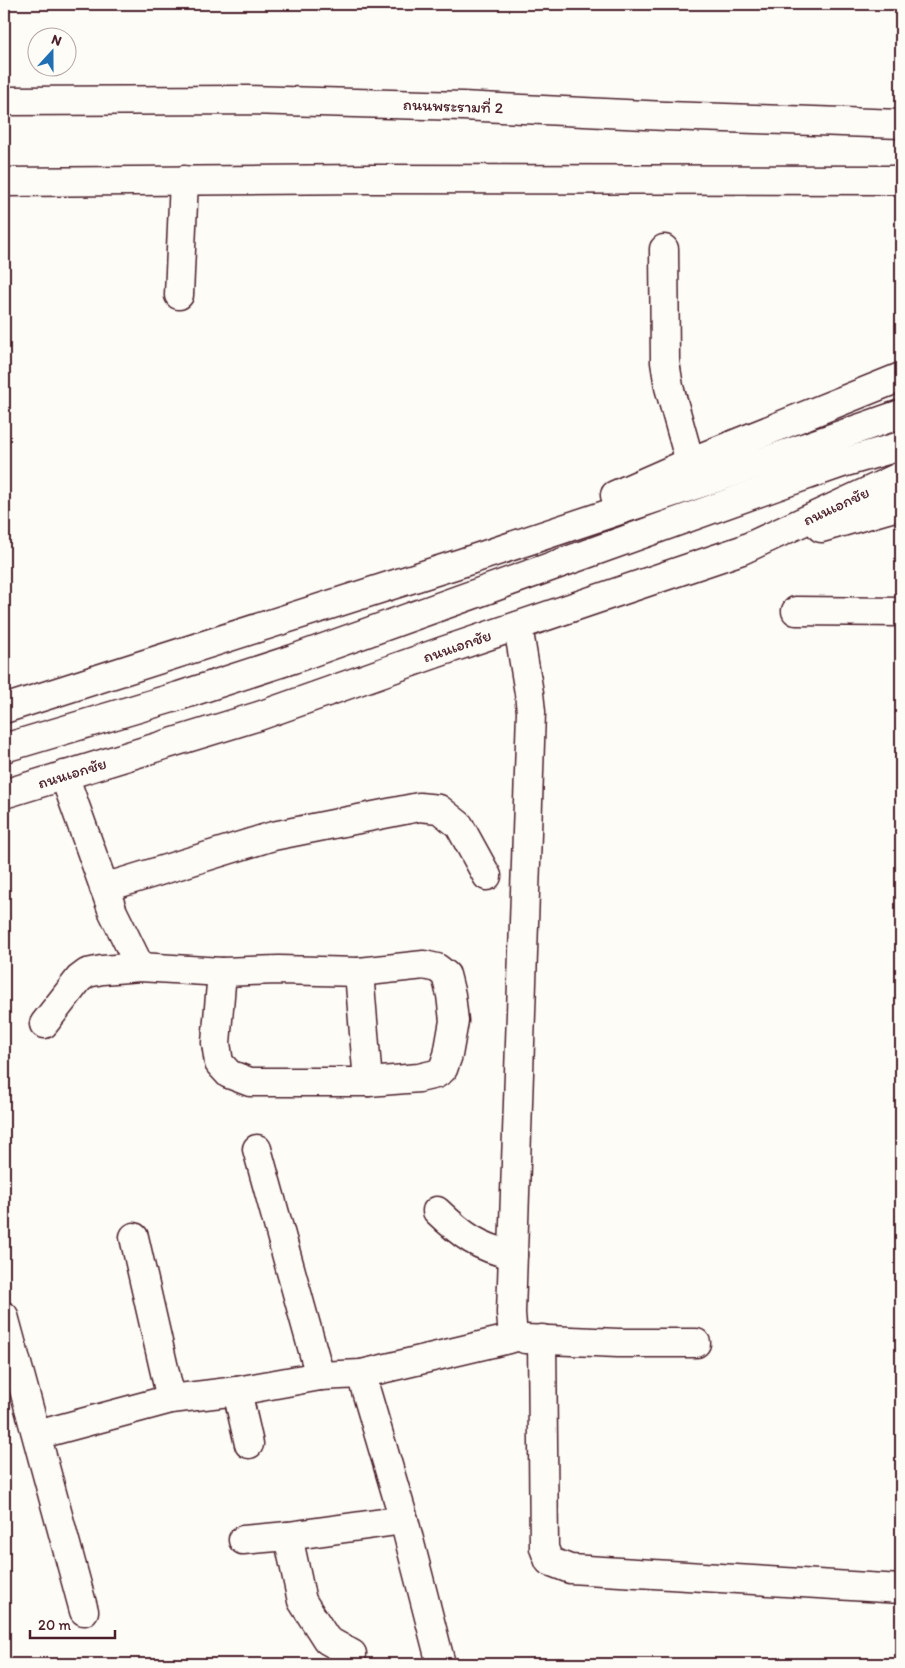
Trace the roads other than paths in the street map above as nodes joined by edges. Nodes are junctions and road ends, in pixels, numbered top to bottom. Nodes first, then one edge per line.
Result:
1 (4, 101) edge
2 (901, 124) edge
3 (184, 180) junction
4 (901, 180) edge
5 (4, 182) edge
6 (664, 249) dead end
7 (178, 295) dead end
8 (901, 377) edge
9 (901, 414) edge
10 (901, 446) edge
11 (690, 462) junction
12 (901, 476) edge
13 (901, 509) edge
14 (742, 550) junction
15 (461, 563) junction
16 (796, 611) dead end
17 (901, 612) edge
18 (518, 626) junction
19 (4, 708) edge
20 (4, 748) edge
21 (64, 775) junction
22 (4, 794) edge
23 (487, 876) dead end
24 (104, 888) junction
25 (140, 967) junction
26 (222, 972) junction
27 (359, 972) junction
28 (44, 1024) dead end
29 (368, 1082) junction
30 (257, 1149) dead end
31 (437, 1211) dead end
32 (134, 1237) dead end
33 (513, 1255) junction
34 (4, 1316) edge
35 (513, 1338) junction
36 (542, 1339) junction
37 (696, 1343) dead end
38 (361, 1374) junction
39 (320, 1376) junction
40 (237, 1391) junction
41 (171, 1399) junction
42 (37, 1435) junction
43 (249, 1444) dead end
44 (404, 1520) junction
45 (288, 1536) junction
46 (243, 1540) dead end
47 (901, 1589) edge
48 (84, 1611) dead end
49 (352, 1654) dead end
50 (440, 1664) edge

1 - 2 main road, ถนนพระรามที่ 2
3 - 4 main road
3 - 5 main road
3 - 7 main road
6 - 11 main road
8 - 11 main road
9 - 15 main road
10 - 20 main road
11 - 15 main road
12 - 14 main road, ถนนเอกชัย
13 - 14 main road
14 - 18 main road, ถนนเอกชัย
15 - 19 main road
16 - 17 main road
18 - 21 main road, ถนนเอกชัย
18 - 33 main road
21 - 22 main road, ถนนเอกชัย
21 - 24 main road
23 - 24 main road
24 - 25 main road
25 - 26 main road
25 - 28 main road
26 - 27 main road
26 - 29 main road
27 - 29 main road
27 - 29 main road
30 - 39 main road
31 - 33 main road
32 - 41 main road
33 - 35 main road
34 - 42 main road
35 - 36 main road
35 - 38 main road
36 - 37 main road
36 - 47 main road
38 - 39 main road
38 - 44 main road
39 - 40 main road
40 - 41 main road
40 - 43 main road
41 - 42 main road
42 - 48 main road
44 - 45 main road
44 - 50 main road
45 - 46 main road
45 - 49 main road

